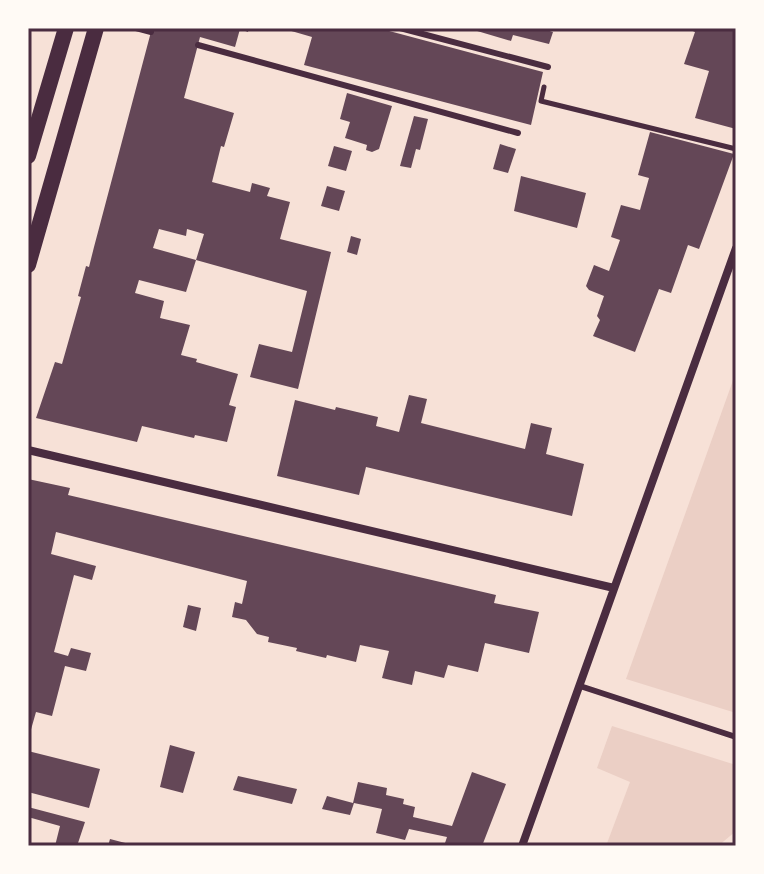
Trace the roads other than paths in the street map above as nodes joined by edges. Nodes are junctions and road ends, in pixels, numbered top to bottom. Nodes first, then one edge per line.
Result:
1 (66, 28) edge
2 (96, 28) edge
3 (136, 28) edge
4 (400, 28) edge
5 (151, 32) dead end
6 (198, 45) dead end
7 (548, 67) road end
8 (345, 76) dead end
9 (343, 84) junction
10 (518, 133) dead end
11 (28, 156) edge
12 (35, 216) edge
13 (736, 248) edge
14 (28, 265) edge
15 (28, 450) edge
16 (614, 588) junction
17 (580, 686) junction
18 (736, 737) edge
19 (522, 846) edge

1 - 11 main road
2 - 12 main road
3 - 5 lane
4 - 7 lane
6 - 9 lane
8 - 9 lane
9 - 10 lane
12 - 14 main road
13 - 16 street
15 - 16 street
16 - 17 street
17 - 18 lane
17 - 19 street

